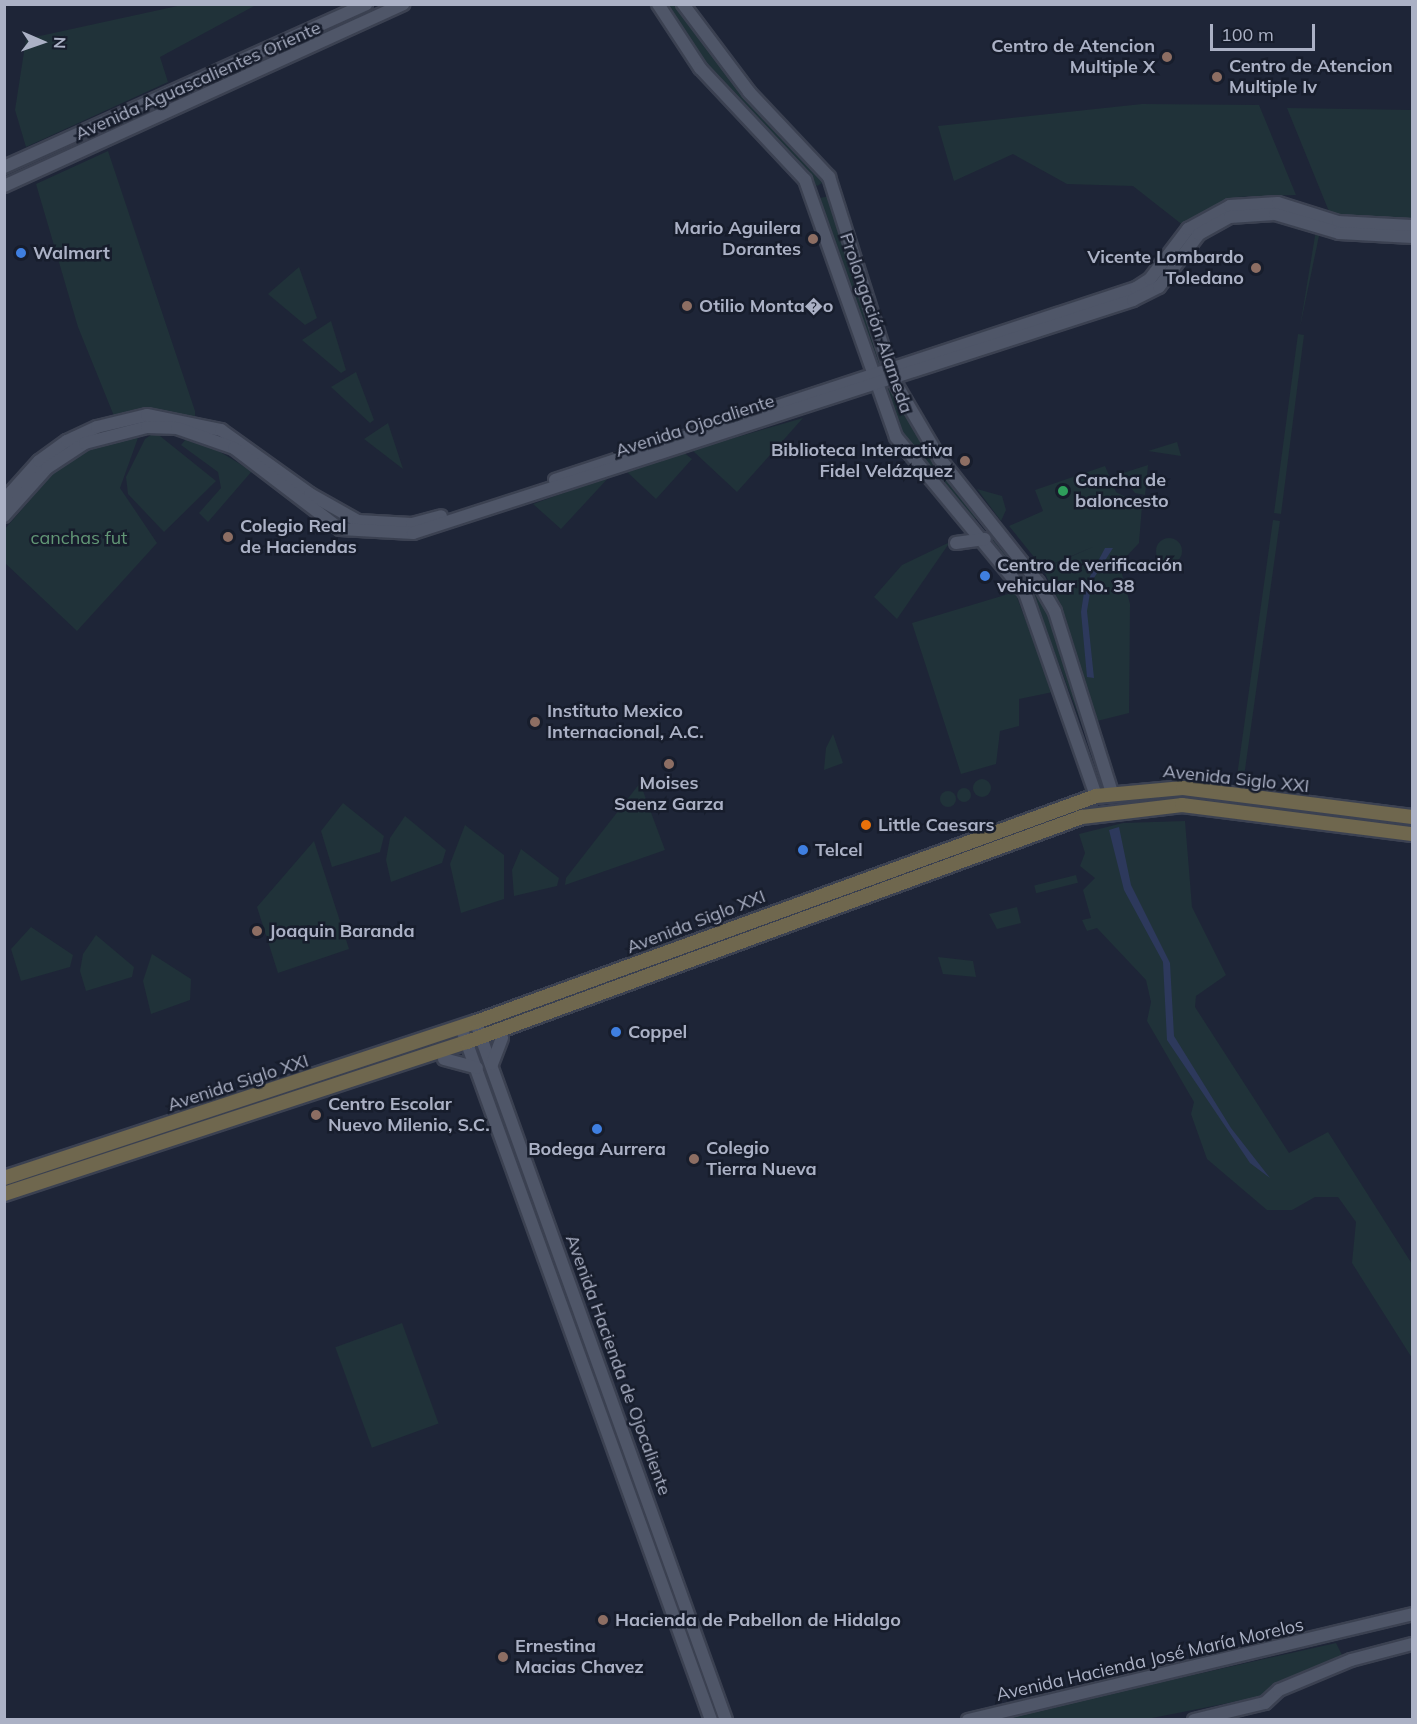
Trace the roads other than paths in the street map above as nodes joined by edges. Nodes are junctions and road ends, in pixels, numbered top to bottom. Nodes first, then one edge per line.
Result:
1 (366, 4) edge
2 (404, 4) edge
3 (658, 4) edge
4 (683, 4) edge
5 (6, 165) edge
6 (4, 186) edge
7 (1413, 226) edge
8 (1413, 237) edge
9 (891, 375) junction
10 (873, 381) junction
11 (4, 500) edge
12 (4, 516) edge
13 (985, 539) junction
14 (956, 543) dead end
15 (1112, 793) junction
16 (1096, 796) junction
17 (1138, 807) junction
18 (1167, 815) dead end
19 (1082, 817) junction
20 (1413, 817) edge
21 (1413, 834) edge
22 (1058, 835) dead end
23 (476, 1022) junction
24 (461, 1027) junction
25 (481, 1036) junction
26 (502, 1038) dead end
27 (467, 1042) junction
28 (444, 1059) dead end
29 (477, 1068) junction
30 (492, 1068) junction
31 (412, 1070) dead end
32 (370, 1073) junction
33 (4, 1178) edge
34 (4, 1194) edge
35 (1413, 1614) edge
36 (1413, 1644) edge
37 (711, 1719) edge
38 (726, 1719) edge
39 (968, 1719) edge
40 (1194, 1719) edge

1 - 5 main road, Avenida Aguascalientes Oriente
2 - 6 main road, Avenida Aguascalientes Oriente
3 - 10 main road, Prolongación Alameda
4 - 9 main road, Prolongación Alameda
7 - 9 main road, Avenida Ojocaliente
8 - 9 main road, Avenida Ojocaliente
9 - 10 main road, Avenida Ojocaliente
9 - 15 main road, Prolongación Alameda
10 - 11 main road, Avenida Ojocaliente
10 - 12 main road, Avenida Ojocaliente
10 - 13 main road, Prolongación Alameda
13 - 14 main road
13 - 16 main road, Prolongación Alameda
15 - 16 highway, Avenida Siglo XXI
15 - 20 highway, Avenida Siglo XXI
16 - 23 highway, Avenida Siglo XXI
17 - 18 highway
17 - 19 highway, Avenida Siglo XXI
17 - 21 highway, Avenida Siglo XXI
19 - 22 highway
19 - 25 highway, Avenida Siglo XXI
23 - 24 highway, Avenida Siglo XXI
23 - 25 main road, Avenida Hacienda de Ojocaliente
24 - 27 main road, Avenida Hacienda de Ojocaliente
24 - 33 highway, Avenida Siglo XXI
25 - 27 highway, Avenida Siglo XXI
25 - 30 main road, Avenida Hacienda de Ojocaliente
26 - 30 main road
27 - 29 main road, Avenida Hacienda de Ojocaliente
27 - 32 highway, Avenida Siglo XXI
28 - 29 main road
29 - 37 main road, Avenida Hacienda de Ojocaliente
30 - 38 main road, Avenida Hacienda de Ojocaliente
31 - 32 highway
32 - 34 highway, Avenida Siglo XXI
35 - 39 main road, Avenida Hacienda José María Morelos
36 - 40 main road

